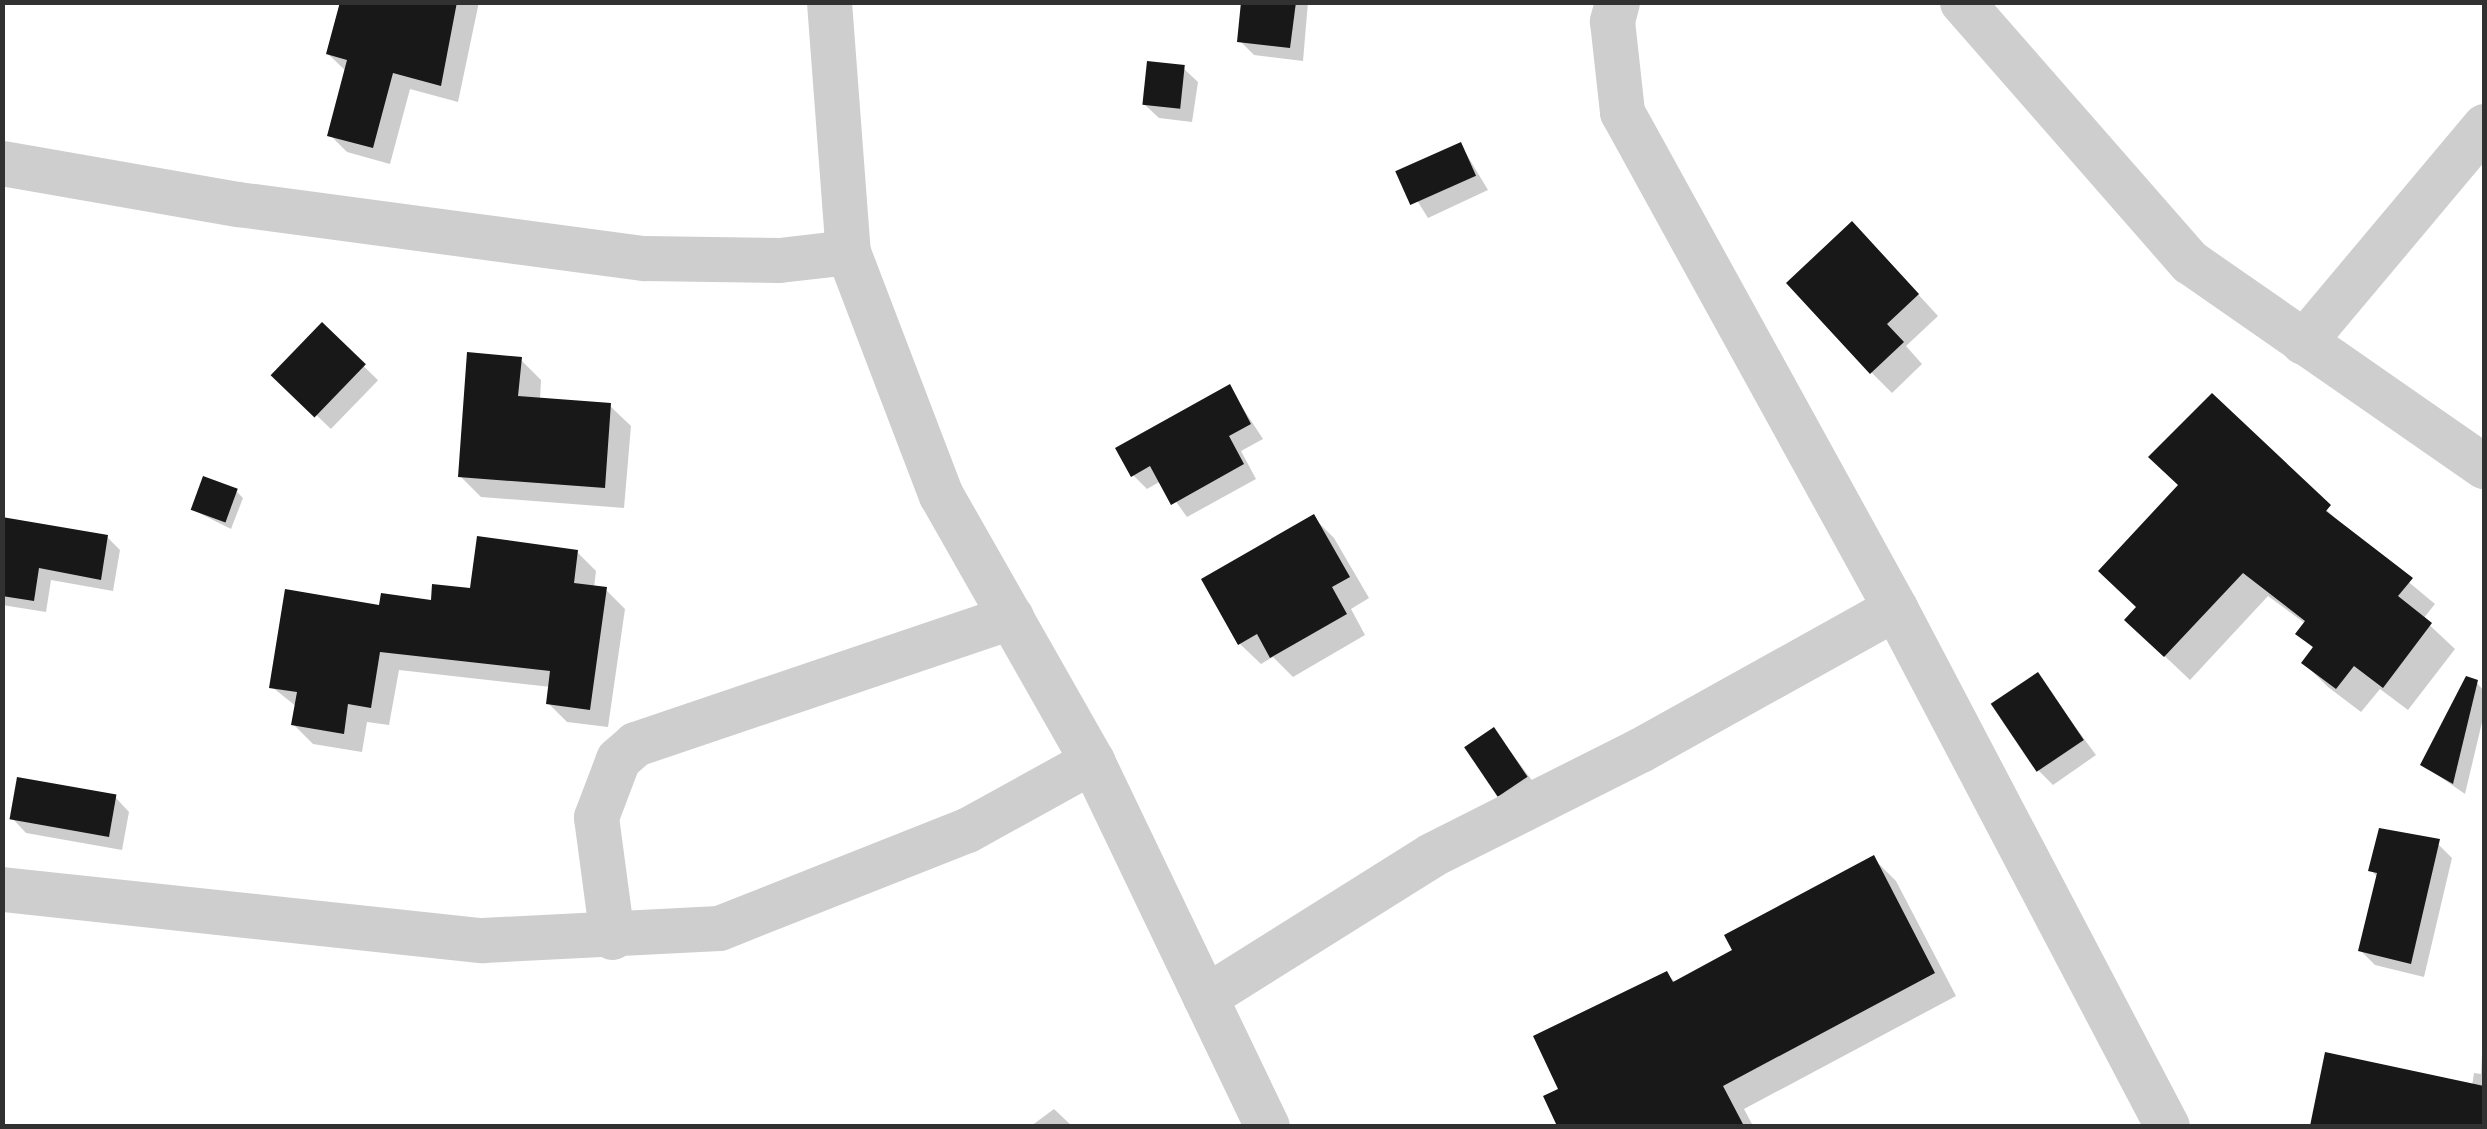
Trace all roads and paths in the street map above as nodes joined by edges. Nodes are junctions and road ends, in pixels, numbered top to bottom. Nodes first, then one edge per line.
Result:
1 (829, 2) edge
2 (1617, 2) edge
3 (1962, 2) edge
4 (2484, 126) edge
5 (2, 164) edge
6 (848, 252) junction
7 (2303, 342) junction
8 (2484, 466) edge
9 (1895, 608) junction
10 (1010, 618) junction
11 (1092, 761) junction
12 (2, 889) edge
13 (612, 937) junction
14 (1204, 997) junction
15 (1268, 1126) edge
16 (2167, 1126) edge

1 - 6 street
2 - 9 street
3 - 7 street
4 - 7 street
5 - 6 street
6 - 10 street
7 - 8 street
9 - 14 street
9 - 16 street
10 - 11 street
10 - 13 street
11 - 13 street
11 - 14 street
12 - 13 street
14 - 15 street

